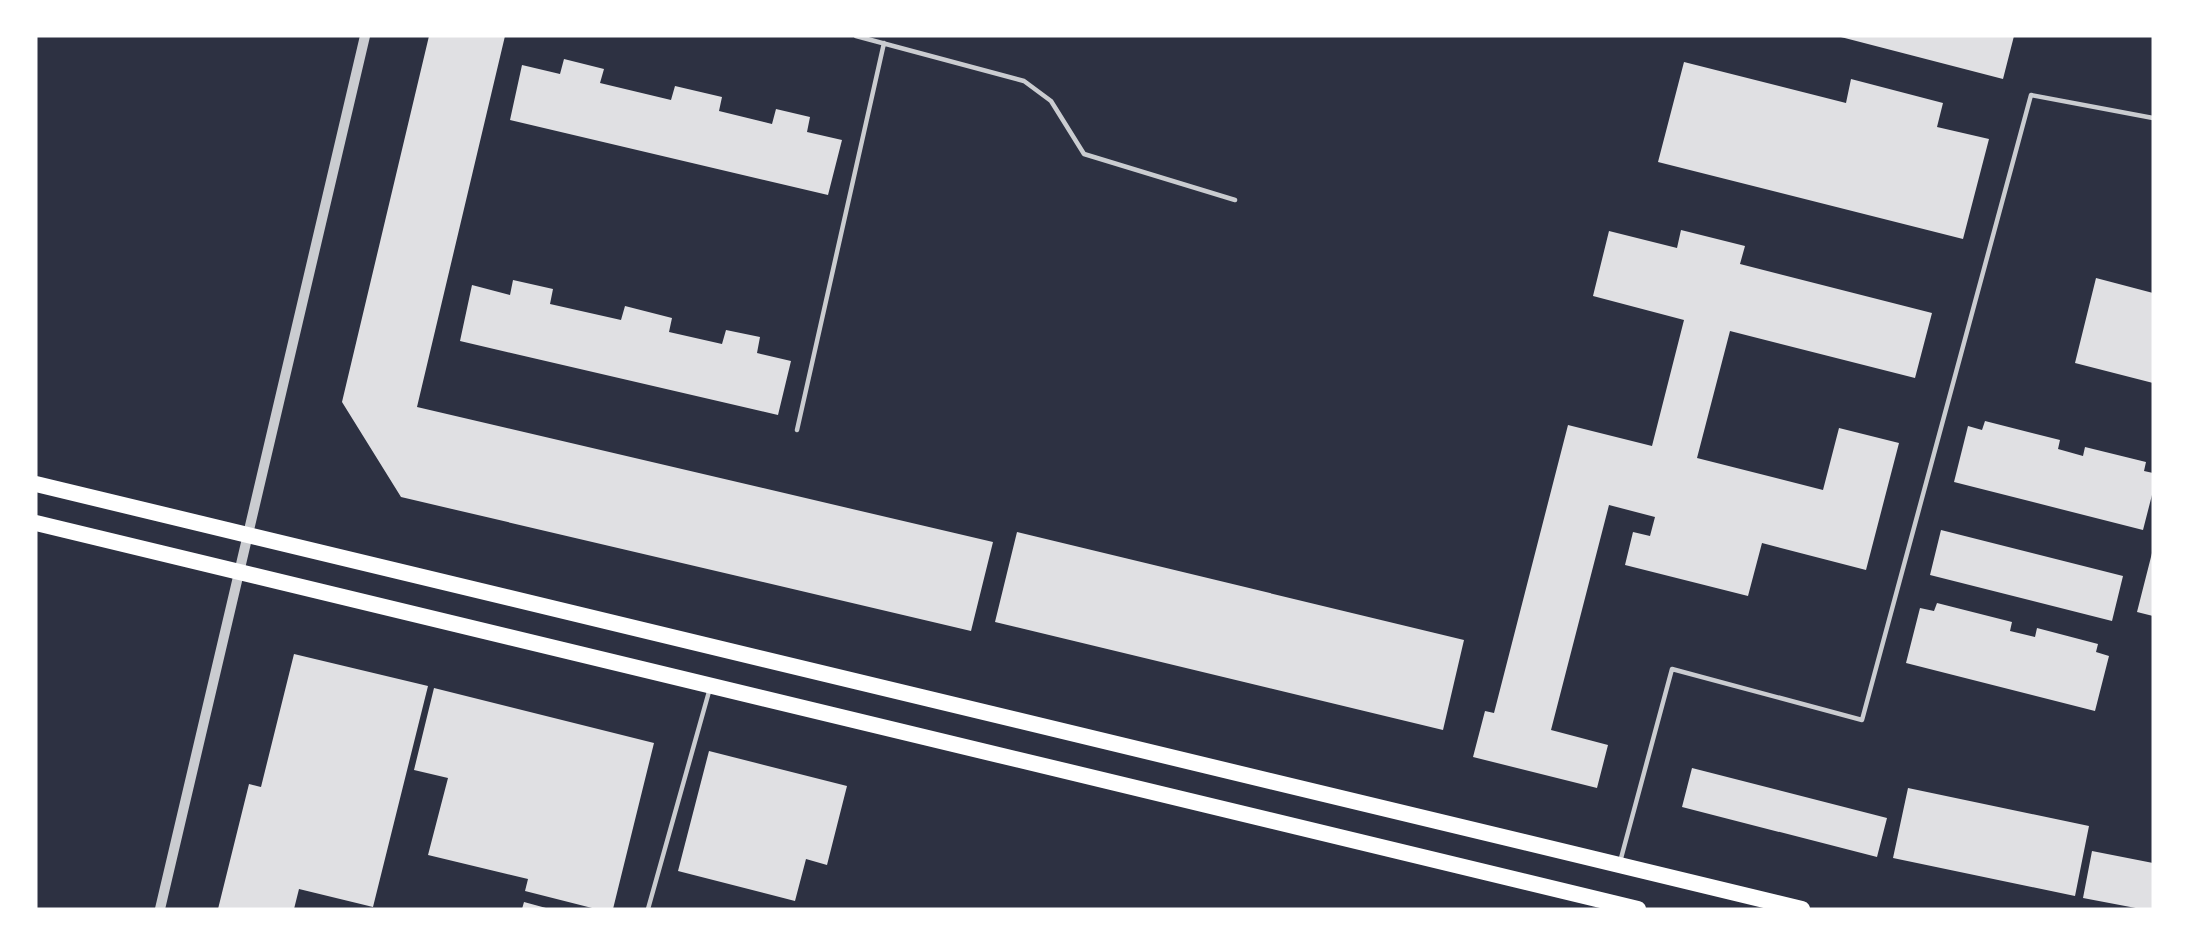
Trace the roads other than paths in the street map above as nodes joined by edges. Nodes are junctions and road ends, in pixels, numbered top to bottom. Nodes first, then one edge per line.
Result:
1 (366, 36) edge
2 (856, 36) edge
3 (884, 43) junction
4 (2153, 118) edge
5 (1235, 200) dead end
6 (797, 430) dead end
7 (36, 484) edge
8 (36, 523) edge
9 (248, 535) junction
10 (239, 572) junction
11 (710, 686) junction
12 (1619, 865) junction
13 (160, 909) edge
14 (648, 909) edge
15 (1638, 909) edge
16 (1802, 909) edge

1 - 9 street
2 - 3 lane
3 - 5 lane
3 - 6 lane
4 - 12 lane
7 - 9 highway
8 - 10 highway
9 - 10 street
9 - 12 highway
10 - 11 highway
10 - 13 street
11 - 14 lane
11 - 15 highway
12 - 16 highway

